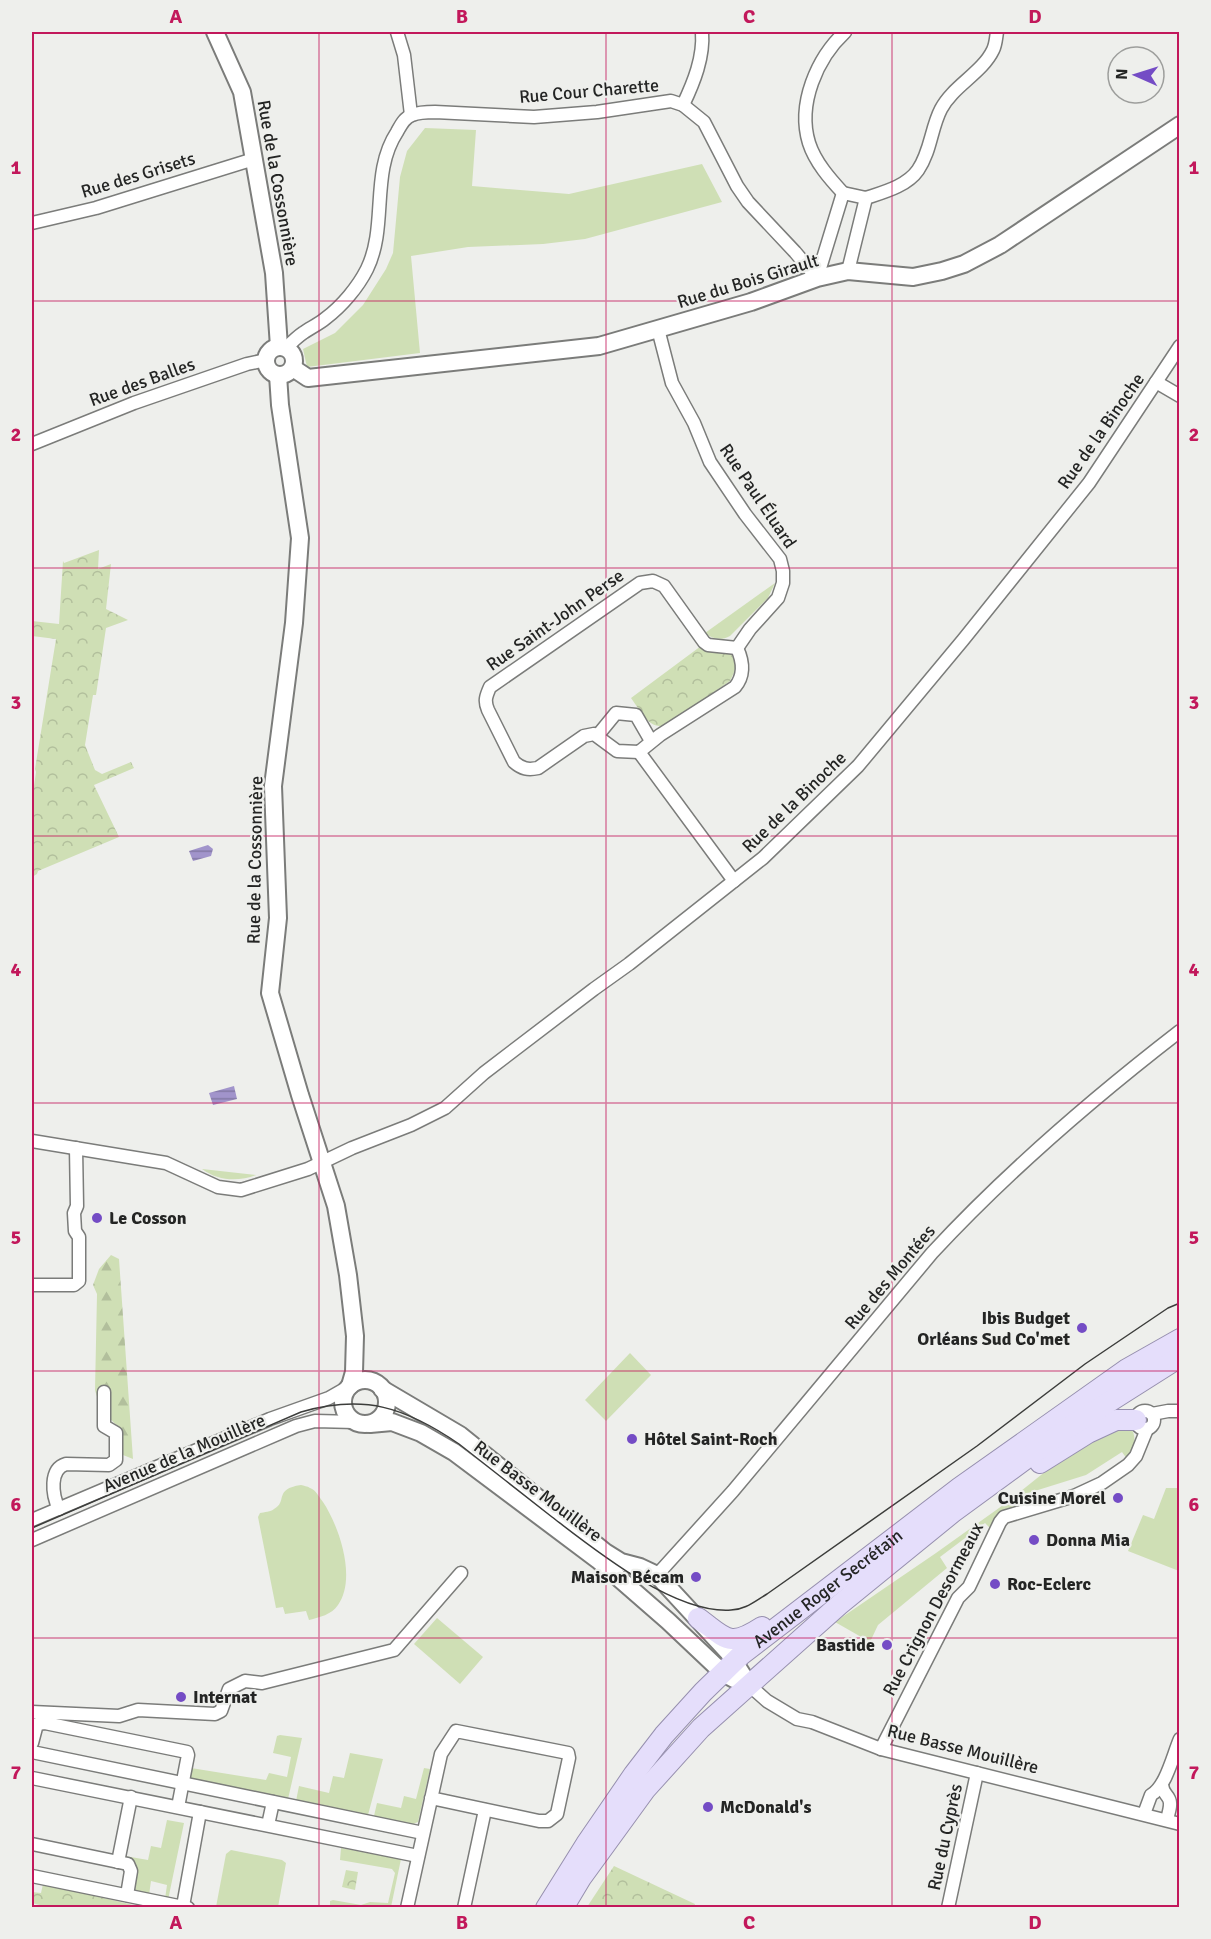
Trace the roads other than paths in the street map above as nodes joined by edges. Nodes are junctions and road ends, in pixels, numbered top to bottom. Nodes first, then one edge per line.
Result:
1 (215, 32) edge
2 (397, 32) edge
3 (702, 32) edge
4 (845, 32) edge
5 (997, 32) edge
6 (683, 105) junction
7 (411, 116) junction
8 (1179, 125) edge
9 (254, 159) junction
10 (843, 193) junction
11 (866, 198) junction
12 (32, 222) edge
13 (848, 271) junction
14 (817, 278) junction
15 (658, 329) junction
16 (1179, 346) edge
17 (283, 348) junction
18 (266, 360) junction
19 (286, 372) junction
20 (1156, 382) junction
21 (1179, 396) edge
22 (32, 444) edge
23 (737, 648) junction
24 (598, 735) junction
25 (651, 741) junction
26 (639, 752) junction
27 (734, 881) junction
28 (1179, 1031) edge
29 (32, 1141) edge
30 (76, 1148) junction
31 (322, 1162) junction
32 (32, 1285) edge
33 (355, 1336) junction
34 (1179, 1339) edge
35 (1179, 1357) edge
36 (350, 1386) junction
37 (379, 1386) junction
38 (104, 1392) dead end
39 (1179, 1412) edge
40 (1145, 1421) junction
41 (362, 1423) junction
42 (400, 1424) joint
43 (58, 1509) junction
44 (32, 1520) edge
45 (32, 1540) edge
46 (890, 1543) junction
47 (461, 1573) dead end
48 (657, 1575) junction
49 (833, 1597) junction
50 (644, 1599) junction
51 (698, 1617) junction
52 (736, 1675) junction
53 (32, 1712) edge
54 (1179, 1739) edge
55 (32, 1743) edge
56 (881, 1749) junction
57 (32, 1752) edge
58 (977, 1773) junction
59 (32, 1778) edge
60 (182, 1784) junction
61 (1162, 1785) junction
62 (131, 1797) junction
63 (431, 1798) junction
64 (273, 1802) junction
65 (178, 1807) junction
66 (485, 1810) junction
67 (200, 1812) junction
68 (1144, 1814) junction
69 (1173, 1822) edge
70 (268, 1825) junction
71 (423, 1833) junction
72 (32, 1844) edge
73 (418, 1856) junction
74 (118, 1862) junction
75 (32, 1876) edge
76 (127, 1895) junction
77 (186, 1907) edge
78 (407, 1908) edge
79 (465, 1908) edge
80 (546, 1908) edge
81 (563, 1908) edge
82 (948, 1908) edge

1 - 9 street, Rue de la Cossonnière
2 - 7 street
3 - 6 street
4 - 10 street
5 - 11 street
6 - 7 street, Rue Cour Charette
6 - 14 street, Rue Cour Charette
7 - 17 street
8 - 13 street, Rue du Bois Girault
9 - 12 street, Rue des Grisets
9 - 17 street, Rue de la Cossonnière
10 - 11 street
10 - 14 street
11 - 13 street
13 - 14 street, Rue du Bois Girault
14 - 15 street, Rue du Bois Girault
15 - 19 street, Rue du Bois Girault
15 - 23 street, Rue Paul Éluard
16 - 20 street, Rue de la Binoche
17 - 18 street
17 - 19 street
18 - 19 street
18 - 22 street, Rue des Balles
19 - 31 street, Rue de la Cossonnière
20 - 21 street
20 - 27 street, Rue de la Binoche
23 - 24 street, Rue Saint-John Perse
23 - 25 street
24 - 25 street
24 - 26 street
25 - 26 street
26 - 27 street
27 - 31 street, Rue de la Binoche
28 - 48 street, Rue des Montées
29 - 30 street, Rue de la Binoche
30 - 31 street, Rue de la Binoche
30 - 32 street
31 - 33 street, Rue de la Cossonnière
33 - 36 street, Rue de la Cossonnière
33 - 37 street, Rue de la Cossonnière
34 - 46 main road, Avenue Roger Secrétain
35 - 49 main road, Avenue Roger Secrétain
36 - 37 street
36 - 41 street
36 - 43 street, Avenue de la Mouillère
37 - 41 street
37 - 48 street, Rue Basse Mouillère
38 - 43 street
39 - 40 street
40 - 49 main road
40 - 56 street, Rue Crignon Desormeaux
41 - 42 street, Avenue de la Mouillère
41 - 45 street, Avenue de la Mouillère
42 - 50 street, Rue Basse Mouillère
43 - 44 street, Avenue de la Mouillère
46 - 49 main road, Avenue Roger Secrétain
46 - 51 main road
47 - 53 street
48 - 50 street
48 - 51 street, Rue Basse Mouillère
49 - 52 main road, Avenue Roger Secrétain
49 - 52 main road, Avenue Roger Secrétain
50 - 52 street, Rue Basse Mouillère
51 - 52 street, Rue Basse Mouillère
52 - 56 street, Rue Basse Mouillère
52 - 80 main road, Avenue Roger Secrétain
52 - 81 main road, Avenue Roger Secrétain
54 - 61 street
55 - 60 street
56 - 58 street, Rue Basse Mouillère
57 - 60 street
58 - 68 street, Rue Basse Mouillère
58 - 82 street, Rue du Cyprès
59 - 62 street
60 - 64 street
60 - 65 street
61 - 68 street
61 - 69 street
62 - 65 street
62 - 74 street
63 - 66 street
63 - 66 street
63 - 71 street
64 - 70 street
64 - 71 street
65 - 67 street
66 - 79 street
67 - 70 street
67 - 77 street
68 - 69 street, Rue Basse Mouillère
70 - 73 street
71 - 73 street
72 - 74 street
73 - 78 street
74 - 76 street
75 - 76 street
76 - 77 street

